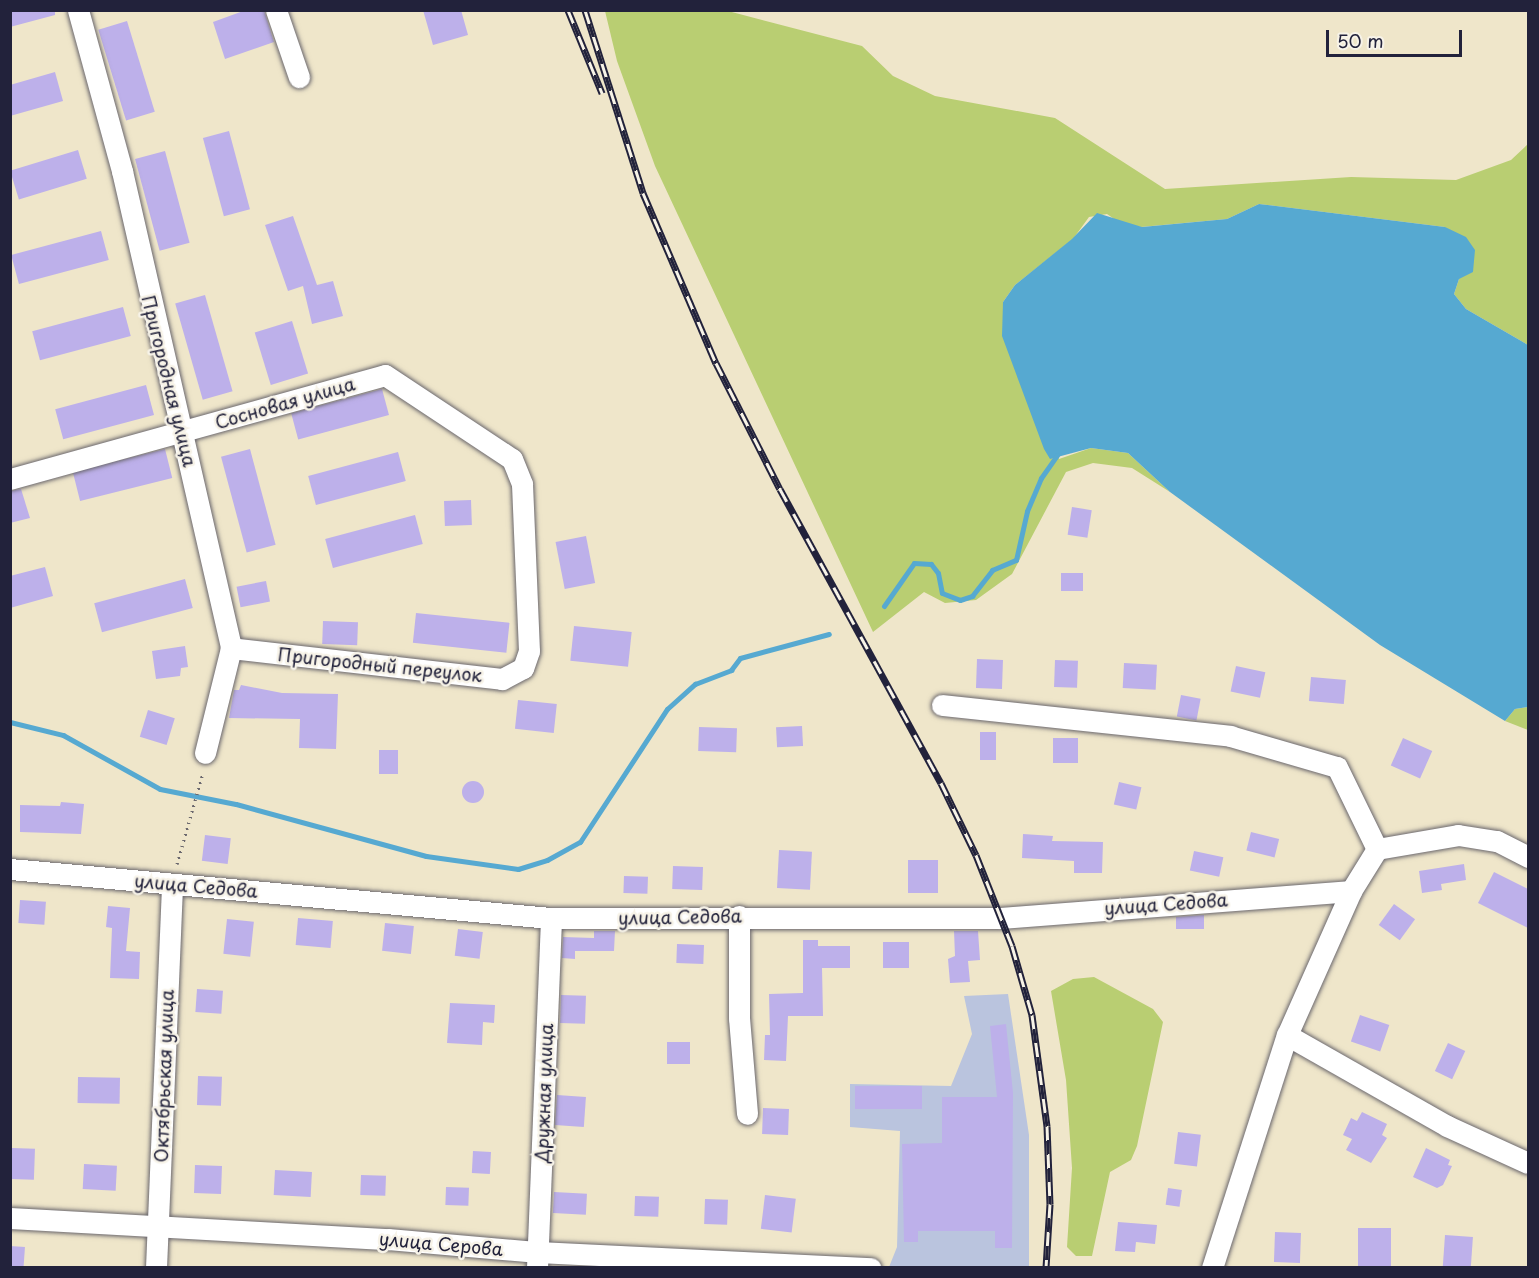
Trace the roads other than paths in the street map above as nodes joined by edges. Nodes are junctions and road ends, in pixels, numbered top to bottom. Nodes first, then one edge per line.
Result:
1 (78, 10) edge
2 (276, 10) edge
3 (299, 76) dead end
4 (385, 375) joint
5 (182, 432) junction
6 (10, 479) edge
7 (231, 648) junction
8 (942, 705) dead end
9 (205, 759) road end
10 (1377, 849) junction
11 (1528, 857) edge
12 (10, 869) edge
13 (172, 884) junction
14 (1351, 891) junction
15 (739, 916) junction
16 (551, 918) junction
17 (1287, 1035) junction
18 (747, 1114) dead end
19 (1528, 1163) edge
20 (10, 1218) edge
21 (158, 1228) junction
22 (538, 1260) edge
23 (807, 1265) edge
24 (156, 1268) edge
25 (871, 1268) edge
26 (1212, 1268) edge

1 - 5 street, Пригородная улица
2 - 3 street
4 - 5 street, Сосновая улица
4 - 7 street, Пригородный переулок
5 - 6 street, Сосновая улица
5 - 7 street, Пригородная улица
7 - 9 street, Пригородная улица
8 - 10 street
10 - 11 street
10 - 14 street
12 - 13 street, улица Седова
13 - 16 street, улица Седова
13 - 21 street, Октябрьская улица
14 - 15 street, улица Седова
14 - 17 street
15 - 16 street, улица Седова
15 - 18 street
16 - 22 street, Дружная улица
17 - 19 street
17 - 26 street
20 - 21 street, улица Серова
21 - 22 street, улица Серова
21 - 24 street, Октябрьская улица
22 - 23 street, улица Серова
23 - 25 street, улица Серова

